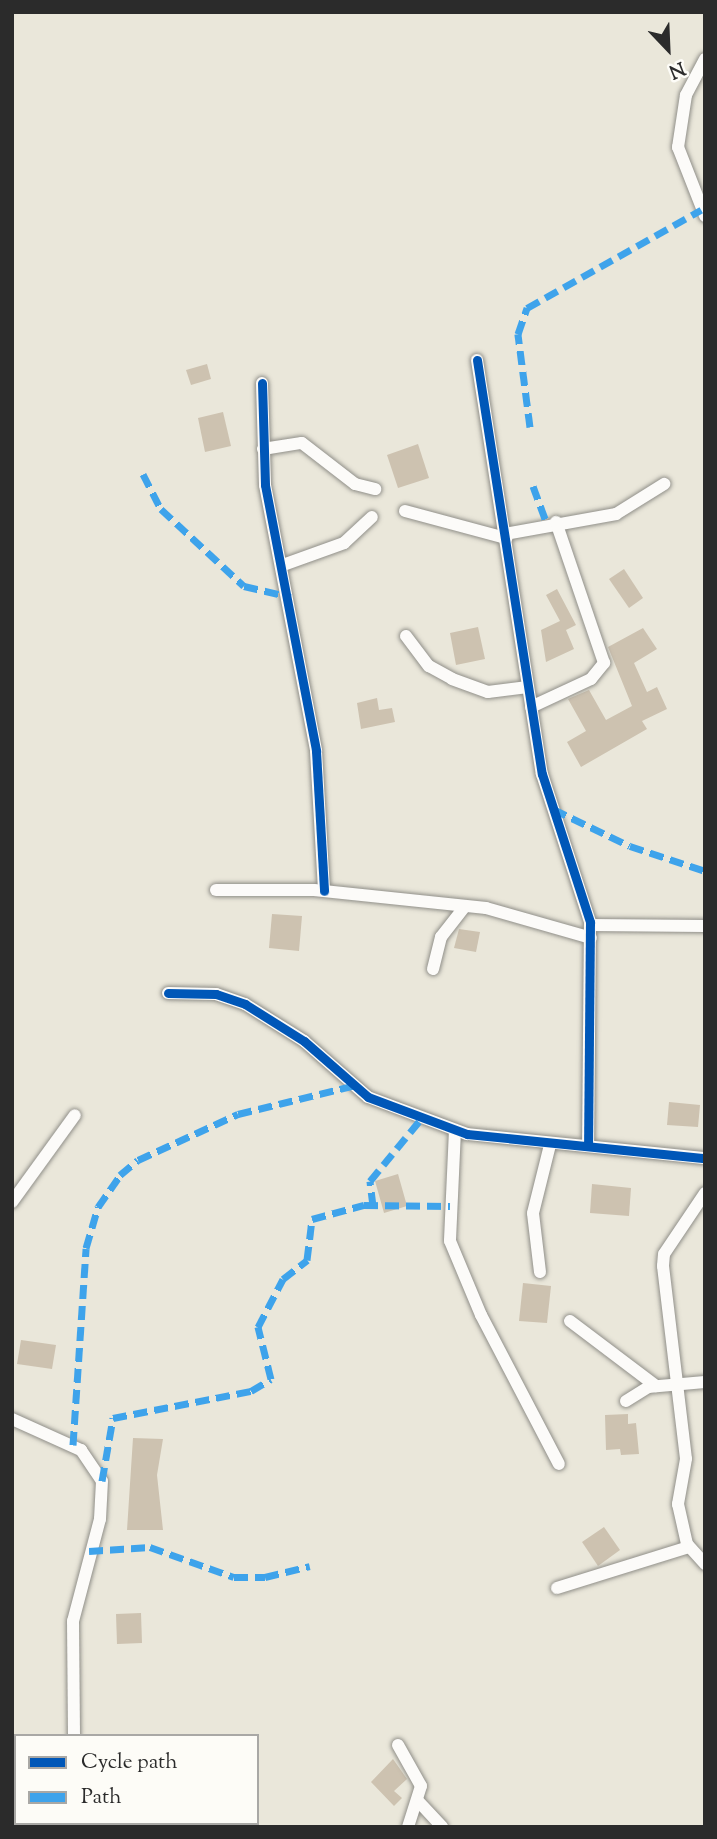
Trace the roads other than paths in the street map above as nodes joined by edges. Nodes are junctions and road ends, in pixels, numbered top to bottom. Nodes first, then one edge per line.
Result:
1 (705, 59) edge
2 (705, 216) edge
3 (477, 360) dead end
4 (262, 383) dead end
5 (263, 449) junction
6 (664, 484) dead end
7 (375, 489) dead end
8 (405, 511) dead end
9 (372, 517) dead end
10 (556, 522) junction
11 (506, 536) junction
12 (283, 565) junction
13 (406, 636) dead end
14 (528, 687) junction
15 (531, 707) junction
16 (216, 890) dead end
17 (324, 891) junction
18 (464, 908) junction
19 (705, 926) edge
20 (590, 931) junction
21 (433, 969) dead end
22 (167, 993) dead end
23 (75, 1115) dead end
24 (455, 1130) junction
25 (588, 1144) junction
26 (550, 1145) junction
27 (705, 1158) edge
28 (705, 1193) edge
29 (12, 1202) edge
30 (540, 1272) dead end
31 (570, 1321) dead end
32 (679, 1382) junction
33 (705, 1382) edge
34 (656, 1386) junction
35 (626, 1401) dead end
36 (12, 1419) edge
37 (559, 1464) dead end
38 (689, 1548) junction
39 (705, 1564) edge
40 (557, 1588) dead end
41 (74, 1734) edge
42 (398, 1745) dead end
43 (419, 1802) junction
44 (408, 1827) edge
45 (442, 1827) edge

1 - 2 street
3 - 11 street
4 - 5 street
5 - 7 street
5 - 12 street
6 - 10 street
8 - 11 street
9 - 12 street
10 - 11 street
10 - 15 street
11 - 14 street
12 - 17 street
13 - 14 street
14 - 15 street
15 - 20 street
16 - 17 street
17 - 18 street
18 - 20 street
18 - 21 street
19 - 20 street
20 - 25 street
22 - 24 street
23 - 29 street
24 - 26 street
24 - 37 street
25 - 26 street
25 - 27 street
26 - 30 street
28 - 32 street
31 - 34 street
32 - 33 street
32 - 34 street
32 - 38 street
34 - 35 street
36 - 41 street
38 - 39 street
38 - 40 street
42 - 43 street
43 - 44 street
43 - 45 street

